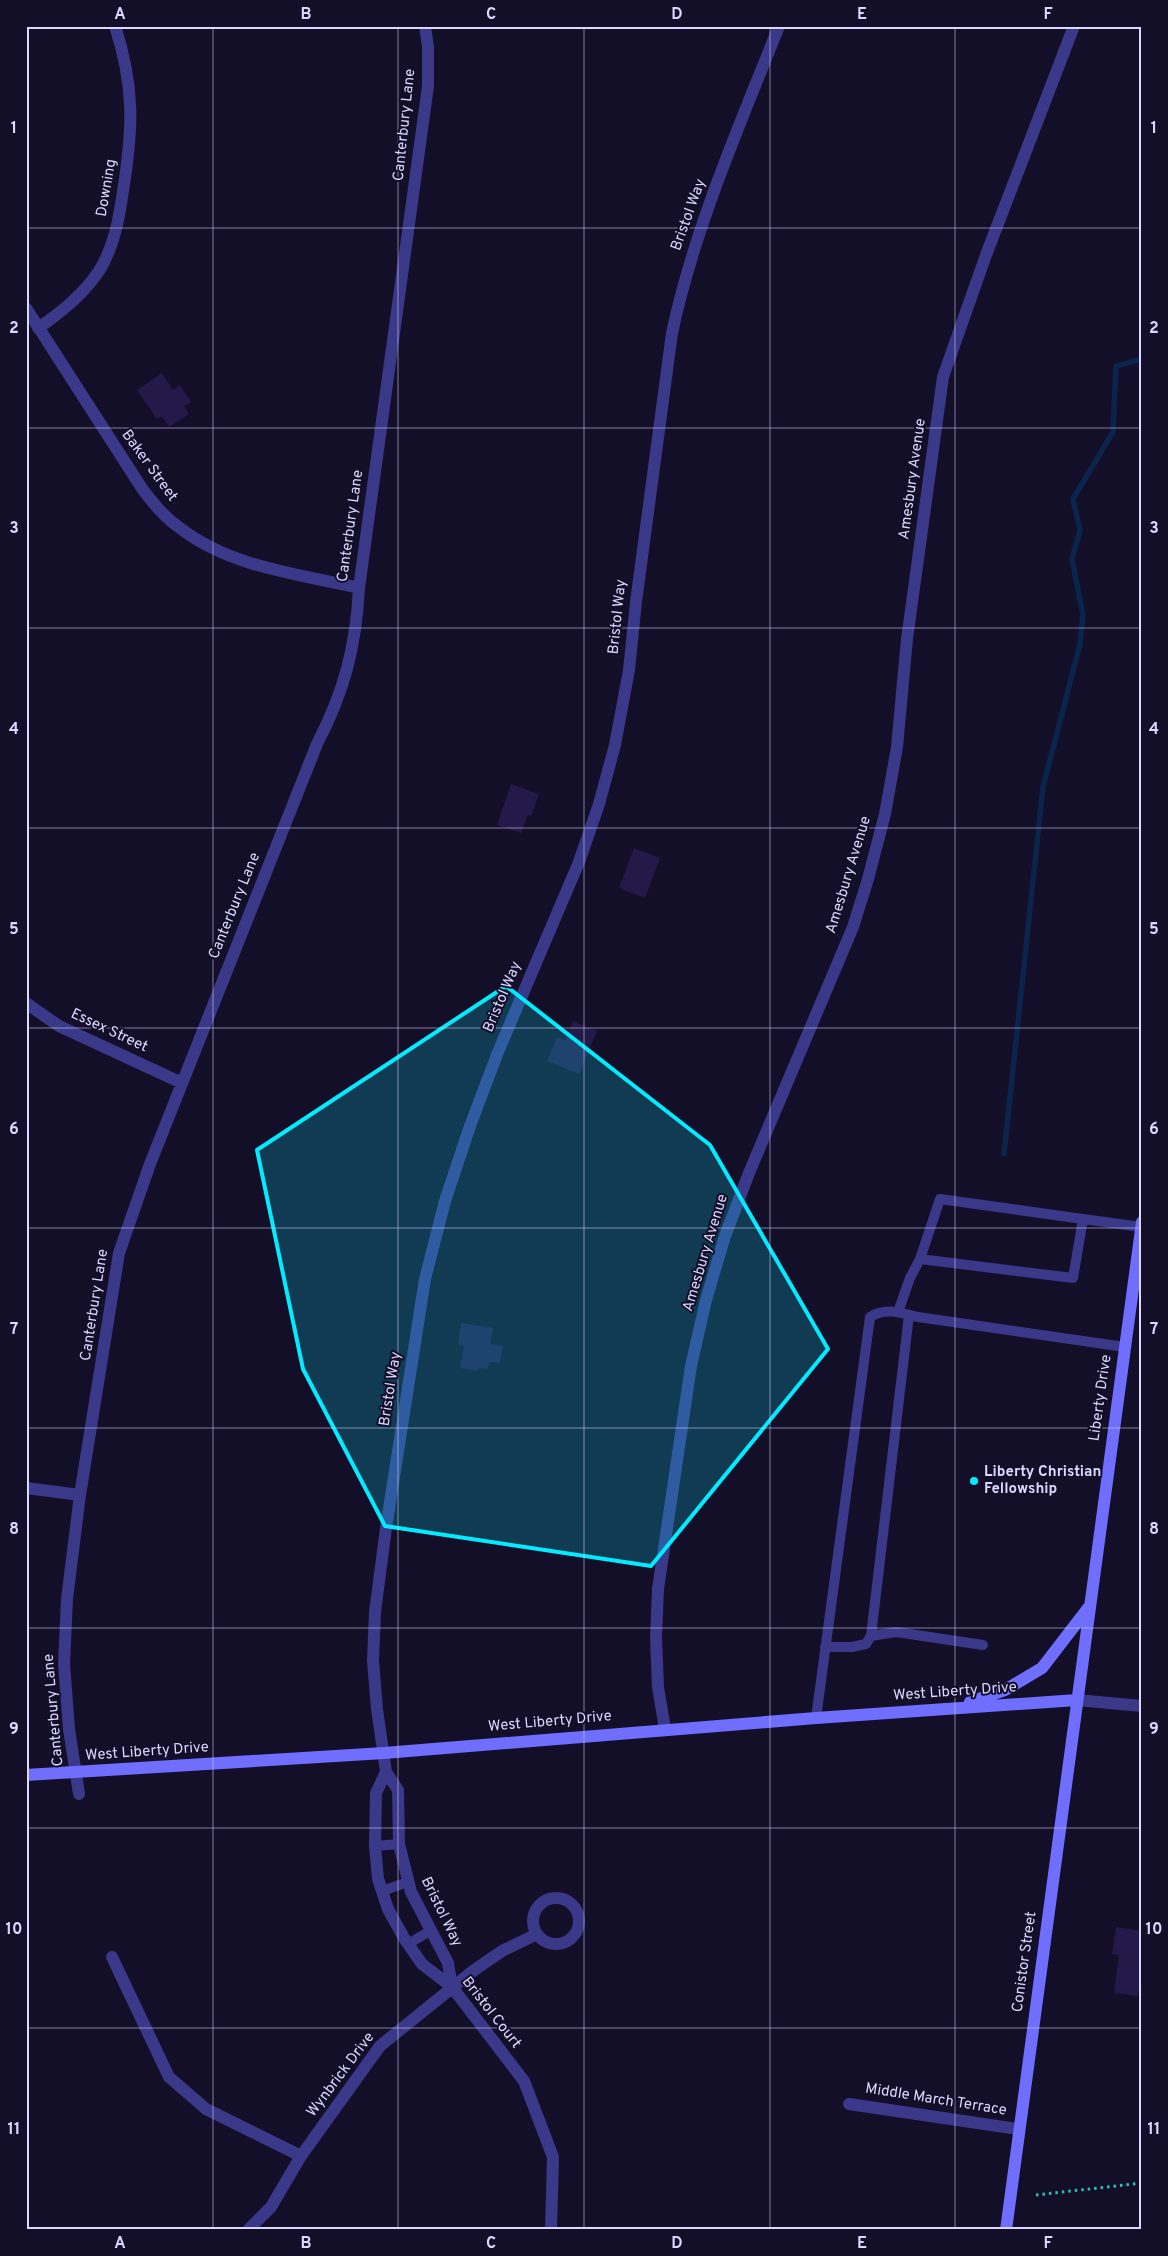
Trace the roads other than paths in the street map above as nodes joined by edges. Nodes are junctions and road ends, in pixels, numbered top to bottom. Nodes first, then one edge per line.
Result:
1 (115, 26) edge
2 (425, 26) edge
3 (779, 26) edge
4 (1074, 26) edge
5 (26, 308) edge
6 (38, 328) junction
7 (359, 588) junction
8 (26, 1003) edge
9 (182, 1083) junction
10 (1083, 1219) junction
11 (1142, 1222) edge
12 (1141, 1227) edge
13 (920, 1259) junction
14 (898, 1312) junction
15 (909, 1315) junction
16 (1125, 1347) junction
17 (26, 1488) edge
18 (80, 1495) junction
19 (1089, 1607) junction
20 (871, 1636) junction
21 (983, 1646) dead end
22 (825, 1647) junction
23 (1077, 1700) junction
24 (1142, 1706) edge
25 (955, 1708) junction
26 (816, 1718) junction
27 (665, 1729) junction
28 (384, 1753) junction
29 (76, 1772) junction
30 (386, 1772) junction
31 (26, 1776) edge
32 (79, 1794) dead end
33 (399, 1844) junction
34 (375, 1846) junction
35 (408, 1882) junction
36 (382, 1891) junction
37 (430, 1931) junction
38 (537, 1934) dead end
39 (408, 1944) junction
40 (112, 1957) dead end
41 (452, 1987) junction
42 (849, 2104) dead end
43 (1018, 2129) junction
44 (301, 2156) junction
45 (248, 2230) edge
46 (551, 2230) edge
47 (1006, 2230) edge

1 - 6 street, Downing
2 - 7 street, Canterbury Lane
3 - 28 street, Bristol Way
4 - 27 street, Amesbury Avenue
5 - 6 street, Baker Street
6 - 7 street, Baker Street
7 - 9 street, Canterbury Lane
8 - 9 street, Essex Street
9 - 18 street, Canterbury Lane
10 - 12 lane
10 - 13 lane
10 - 13 lane
11 - 12 main road, Liberty Drive
12 - 16 main road, Liberty Drive
13 - 14 lane
14 - 15 lane
14 - 22 lane
15 - 16 lane
15 - 20 lane
16 - 19 main road, Liberty Drive
17 - 18 street
18 - 29 street, Canterbury Lane
19 - 23 main road, Liberty Drive
19 - 25 main road, Liberty Drive
20 - 21 lane
20 - 22 lane
22 - 26 lane
23 - 24 street
23 - 25 main road, West Liberty Drive
23 - 43 main road, Conistor Street
25 - 26 main road, West Liberty Drive
26 - 27 main road, West Liberty Drive
27 - 28 main road, West Liberty Drive
28 - 29 main road, West Liberty Drive
28 - 30 street, Bristol Way
29 - 31 main road, West Liberty Drive
29 - 32 street, Canterbury Lane
30 - 33 street, Bristol Way
30 - 34 street, Bristol Court
33 - 34 lane
33 - 35 street, Bristol Way
34 - 36 street, Bristol Court
35 - 36 lane
35 - 37 street, Bristol Way
36 - 39 street, Bristol Court
37 - 39 lane
37 - 41 street, Bristol Way
38 - 41 street, Wynbrick Drive
39 - 41 street, Bristol Court
40 - 44 street
41 - 44 street, Wynbrick Drive
41 - 46 street, Bristol Court
42 - 43 street, Middle March Terrace
43 - 47 main road, Conistor Street
44 - 45 street, Wynbrick Drive

